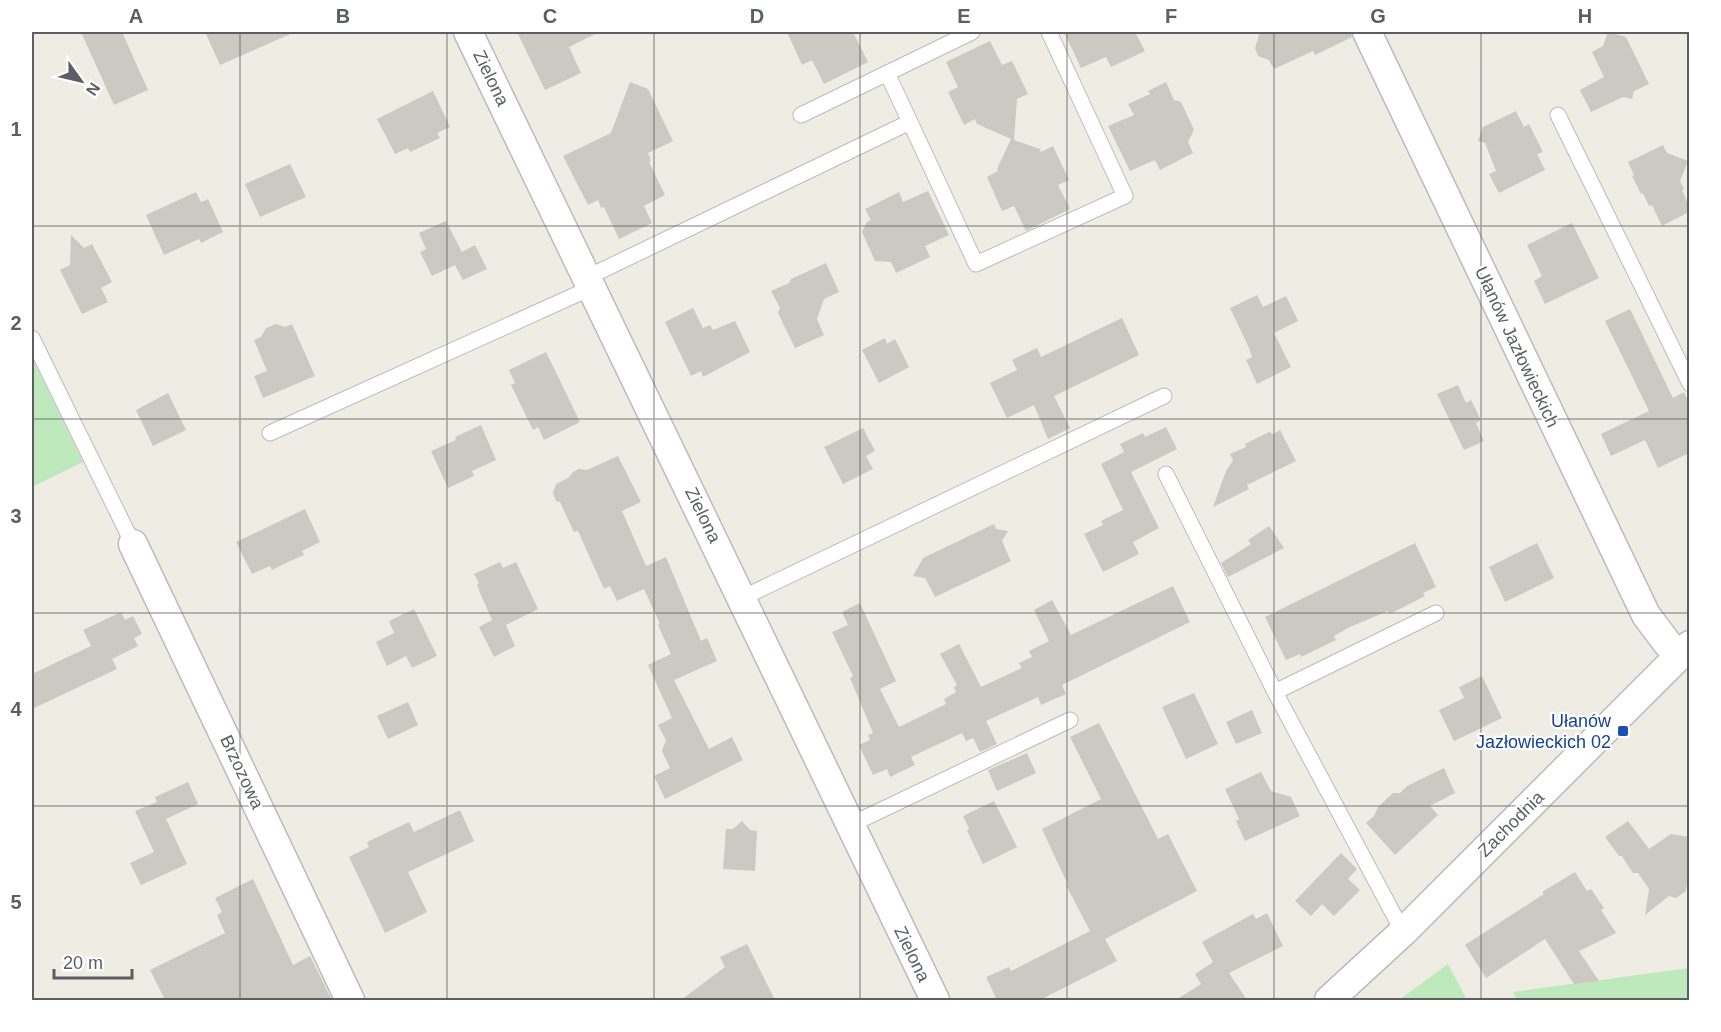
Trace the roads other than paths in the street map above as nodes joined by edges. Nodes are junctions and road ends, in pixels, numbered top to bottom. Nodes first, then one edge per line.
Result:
1 (468, 32) edge
2 (972, 32) edge
3 (1050, 32) edge
4 (1367, 32) edge
5 (887, 73) junction
6 (1558, 115) dead end
7 (801, 116) dead end
8 (910, 122) junction
9 (590, 282) junction
10 (32, 338) edge
11 (1689, 384) edge
12 (1164, 396) dead end
13 (270, 433) dead end
14 (1166, 474) dead end
15 (133, 544) joint
16 (742, 598) junction
17 (1436, 613) dead end
18 (1684, 650) edge
19 (1275, 692) junction
20 (1070, 720) dead end
21 (850, 825) junction
22 (1403, 932) junction
23 (350, 1000) edge
24 (934, 1000) edge
25 (1329, 1000) edge

1 - 9 street, Zielona
2 - 5 lane
3 - 8 lane
4 - 18 street, Ułanów Jazłowieckich
5 - 7 lane
5 - 8 lane
6 - 11 lane
8 - 9 lane
9 - 13 lane
9 - 16 street, Zielona
10 - 15 lane
12 - 16 lane
14 - 19 lane
15 - 23 street, Brzozowa
16 - 21 street, Zielona
17 - 19 lane
18 - 22 street, Zachodnia
19 - 22 lane
20 - 21 lane
21 - 24 street, Zielona
22 - 25 street, Zachodnia

